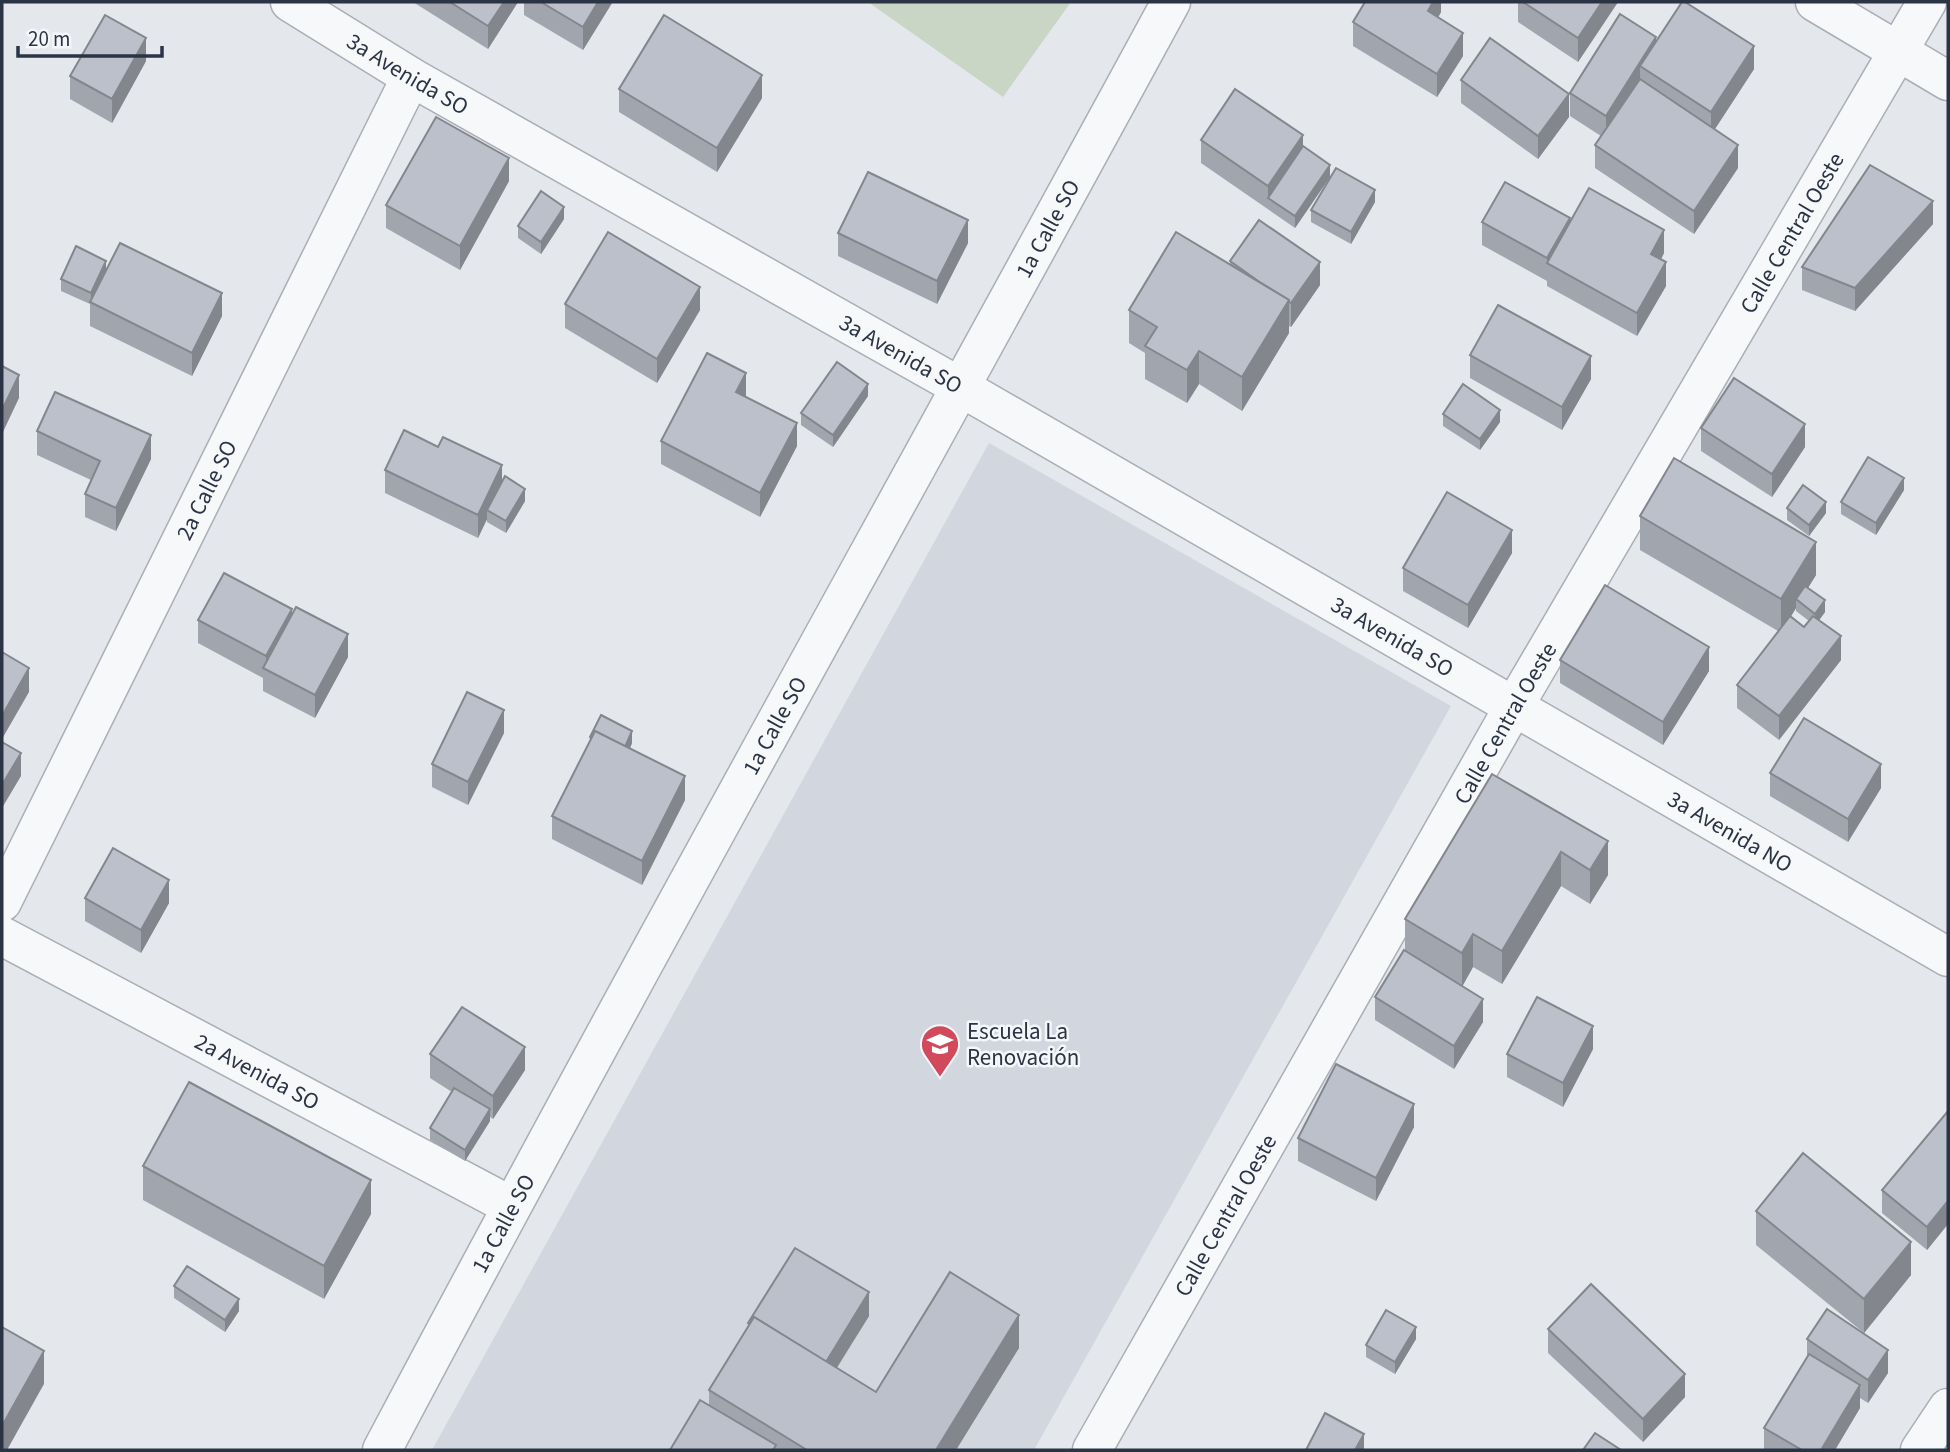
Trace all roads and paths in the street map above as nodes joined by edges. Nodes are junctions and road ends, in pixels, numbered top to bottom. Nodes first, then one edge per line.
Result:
1 (290, 2) edge
2 (1171, 2) edge
3 (1815, 2) edge
4 (1927, 2) edge
5 (1898, 51) junction
6 (411, 77) junction
7 (1948, 81) edge
8 (962, 388) junction
9 (1513, 708) junction
10 (2, 902) edge
11 (2, 936) edge
12 (1948, 957) edge
13 (510, 1206) junction
14 (1948, 1408) edge
15 (382, 1450) edge
16 (1092, 1450) edge
17 (1920, 1450) edge

1 - 6 street, 3a Avenida SO
2 - 8 street, 1a Calle SO
3 - 5 street
4 - 5 street, Calle Central Oeste
5 - 7 street
5 - 9 street, Calle Central Oeste
6 - 8 street, 3a Avenida SO
6 - 10 street, 2a Calle SO
8 - 9 street, 3a Avenida SO
8 - 13 street, 1a Calle SO
9 - 12 street, 3a Avenida NO
9 - 16 street, Calle Central Oeste
11 - 13 street, 2a Avenida SO
13 - 15 street, 1a Calle SO
14 - 17 street

